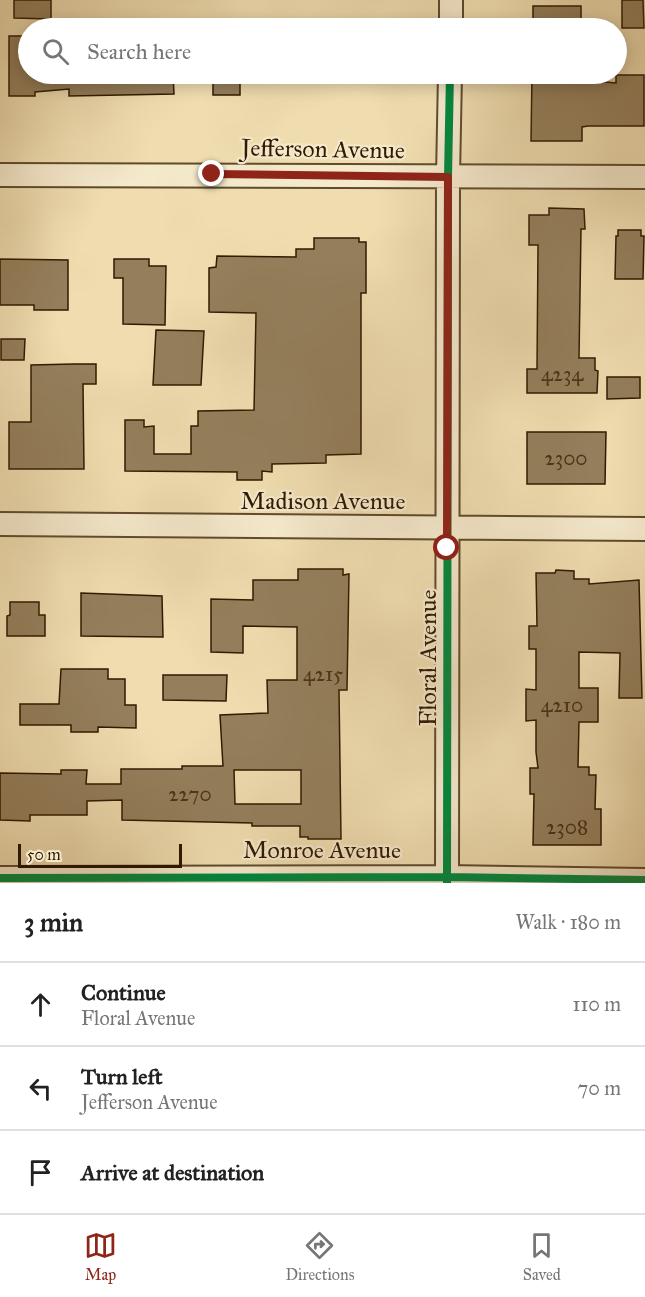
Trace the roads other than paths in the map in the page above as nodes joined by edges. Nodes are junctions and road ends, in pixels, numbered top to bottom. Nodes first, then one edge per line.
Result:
1 (451, 0) edge
2 (451, 18) edge
3 (450, 84) edge
4 (0, 175) edge
5 (448, 177) junction
6 (645, 177) edge
7 (0, 524) edge
8 (447, 528) junction
9 (645, 529) edge
10 (0, 878) edge
11 (447, 880) edge
12 (645, 880) edge

1 - 2 street
3 - 5 street, Floral Avenue
4 - 5 street, Jefferson Avenue
5 - 6 street, Jefferson Avenue
5 - 8 street, Floral Avenue
7 - 8 street, Madison Avenue
8 - 9 street, Madison Avenue
8 - 11 street, Floral Avenue
10 - 11 street, Monroe Avenue
11 - 12 street, Monroe Avenue

